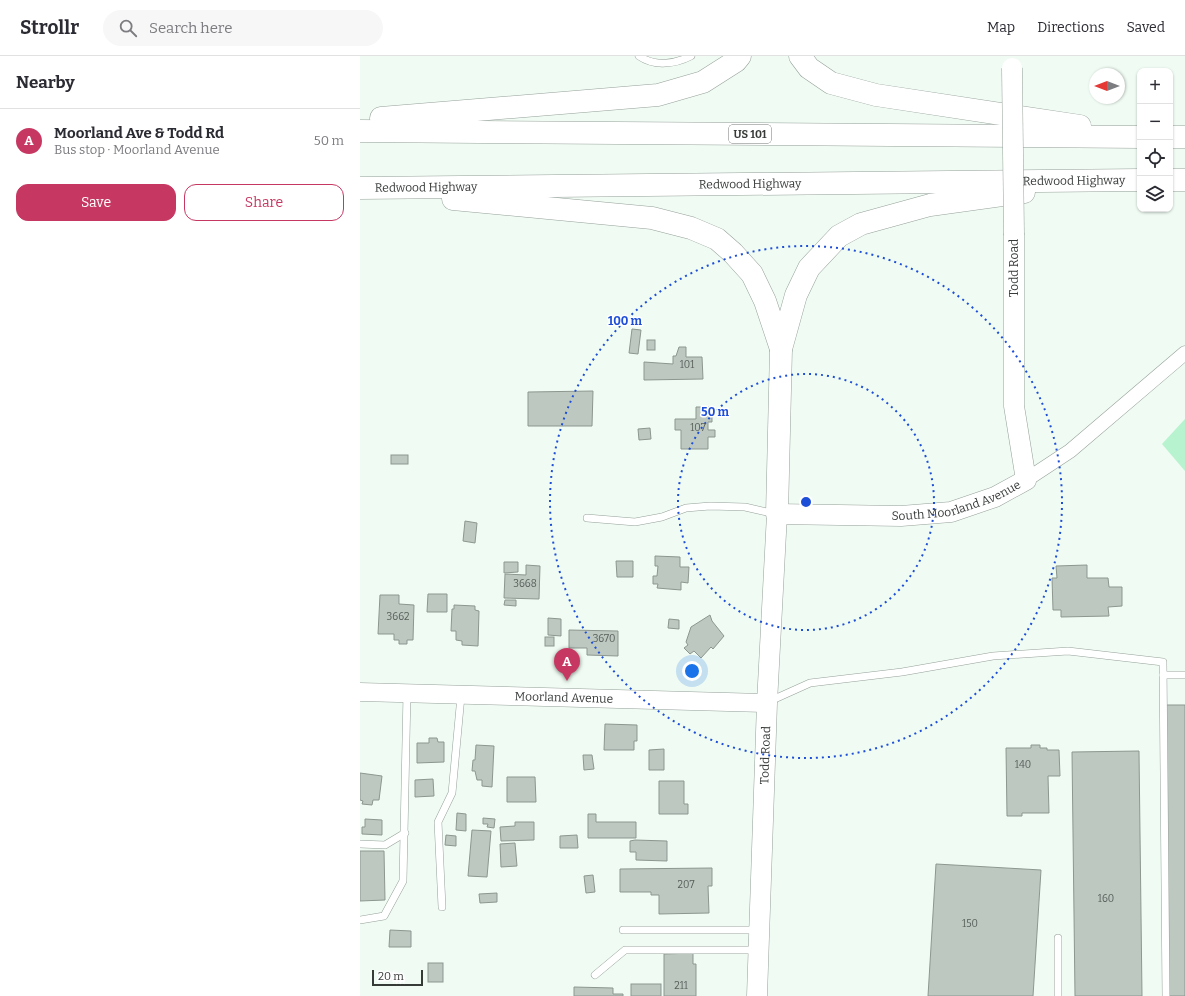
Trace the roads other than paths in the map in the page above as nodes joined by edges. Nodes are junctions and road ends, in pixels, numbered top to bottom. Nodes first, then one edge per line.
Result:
1 (639, 56) edge
2 (691, 56) edge
3 (740, 56) edge
4 (800, 56) edge
5 (1013, 62) edge
6 (360, 120) edge
7 (360, 131) edge
8 (1137, 136) edge
9 (1137, 136) edge
10 (1173, 137) edge
11 (1185, 138) edge
12 (1131, 180) edge
13 (1173, 180) edge
14 (1185, 180) edge
15 (360, 189) edge
16 (781, 349) junction
17 (1185, 353) edge
18 (1026, 480) junction
19 (777, 514) junction
20 (587, 518) dead end
21 (1163, 675) junction
22 (1185, 675) edge
23 (360, 692) edge
24 (407, 693) junction
25 (461, 693) junction
26 (767, 703) junction
27 (405, 833) junction
28 (360, 844) edge
29 (442, 907) dead end
30 (360, 920) edge
31 (623, 930) dead end
32 (759, 930) junction
33 (1058, 938) dead end
34 (758, 950) junction
35 (595, 976) dead end
36 (757, 996) edge
37 (1058, 996) edge
38 (1166, 996) edge

1 - 2 lane
3 - 6 highway
4 - 8 highway
5 - 18 main road, Todd Road, bridge
7 - 9 highway, US 101
10 - 11 highway
12 - 15 highway, Redwood Highway
12 - 16 highway
13 - 14 highway
15 - 16 highway
16 - 19 highway
17 - 18 street, South Moorland Avenue
18 - 19 main road, South Moorland Avenue
19 - 20 lane
19 - 26 main road, Todd Road
21 - 22 lane
21 - 26 lane
21 - 38 lane
23 - 24 street, Moorland Avenue
24 - 25 street, Moorland Avenue
24 - 27 lane
25 - 26 street, Moorland Avenue
25 - 29 lane
26 - 32 main road, Todd Road
27 - 28 lane
27 - 30 lane
31 - 32 lane
32 - 34 main road, Todd Road
33 - 37 lane
34 - 35 lane
34 - 36 main road, Todd Road

